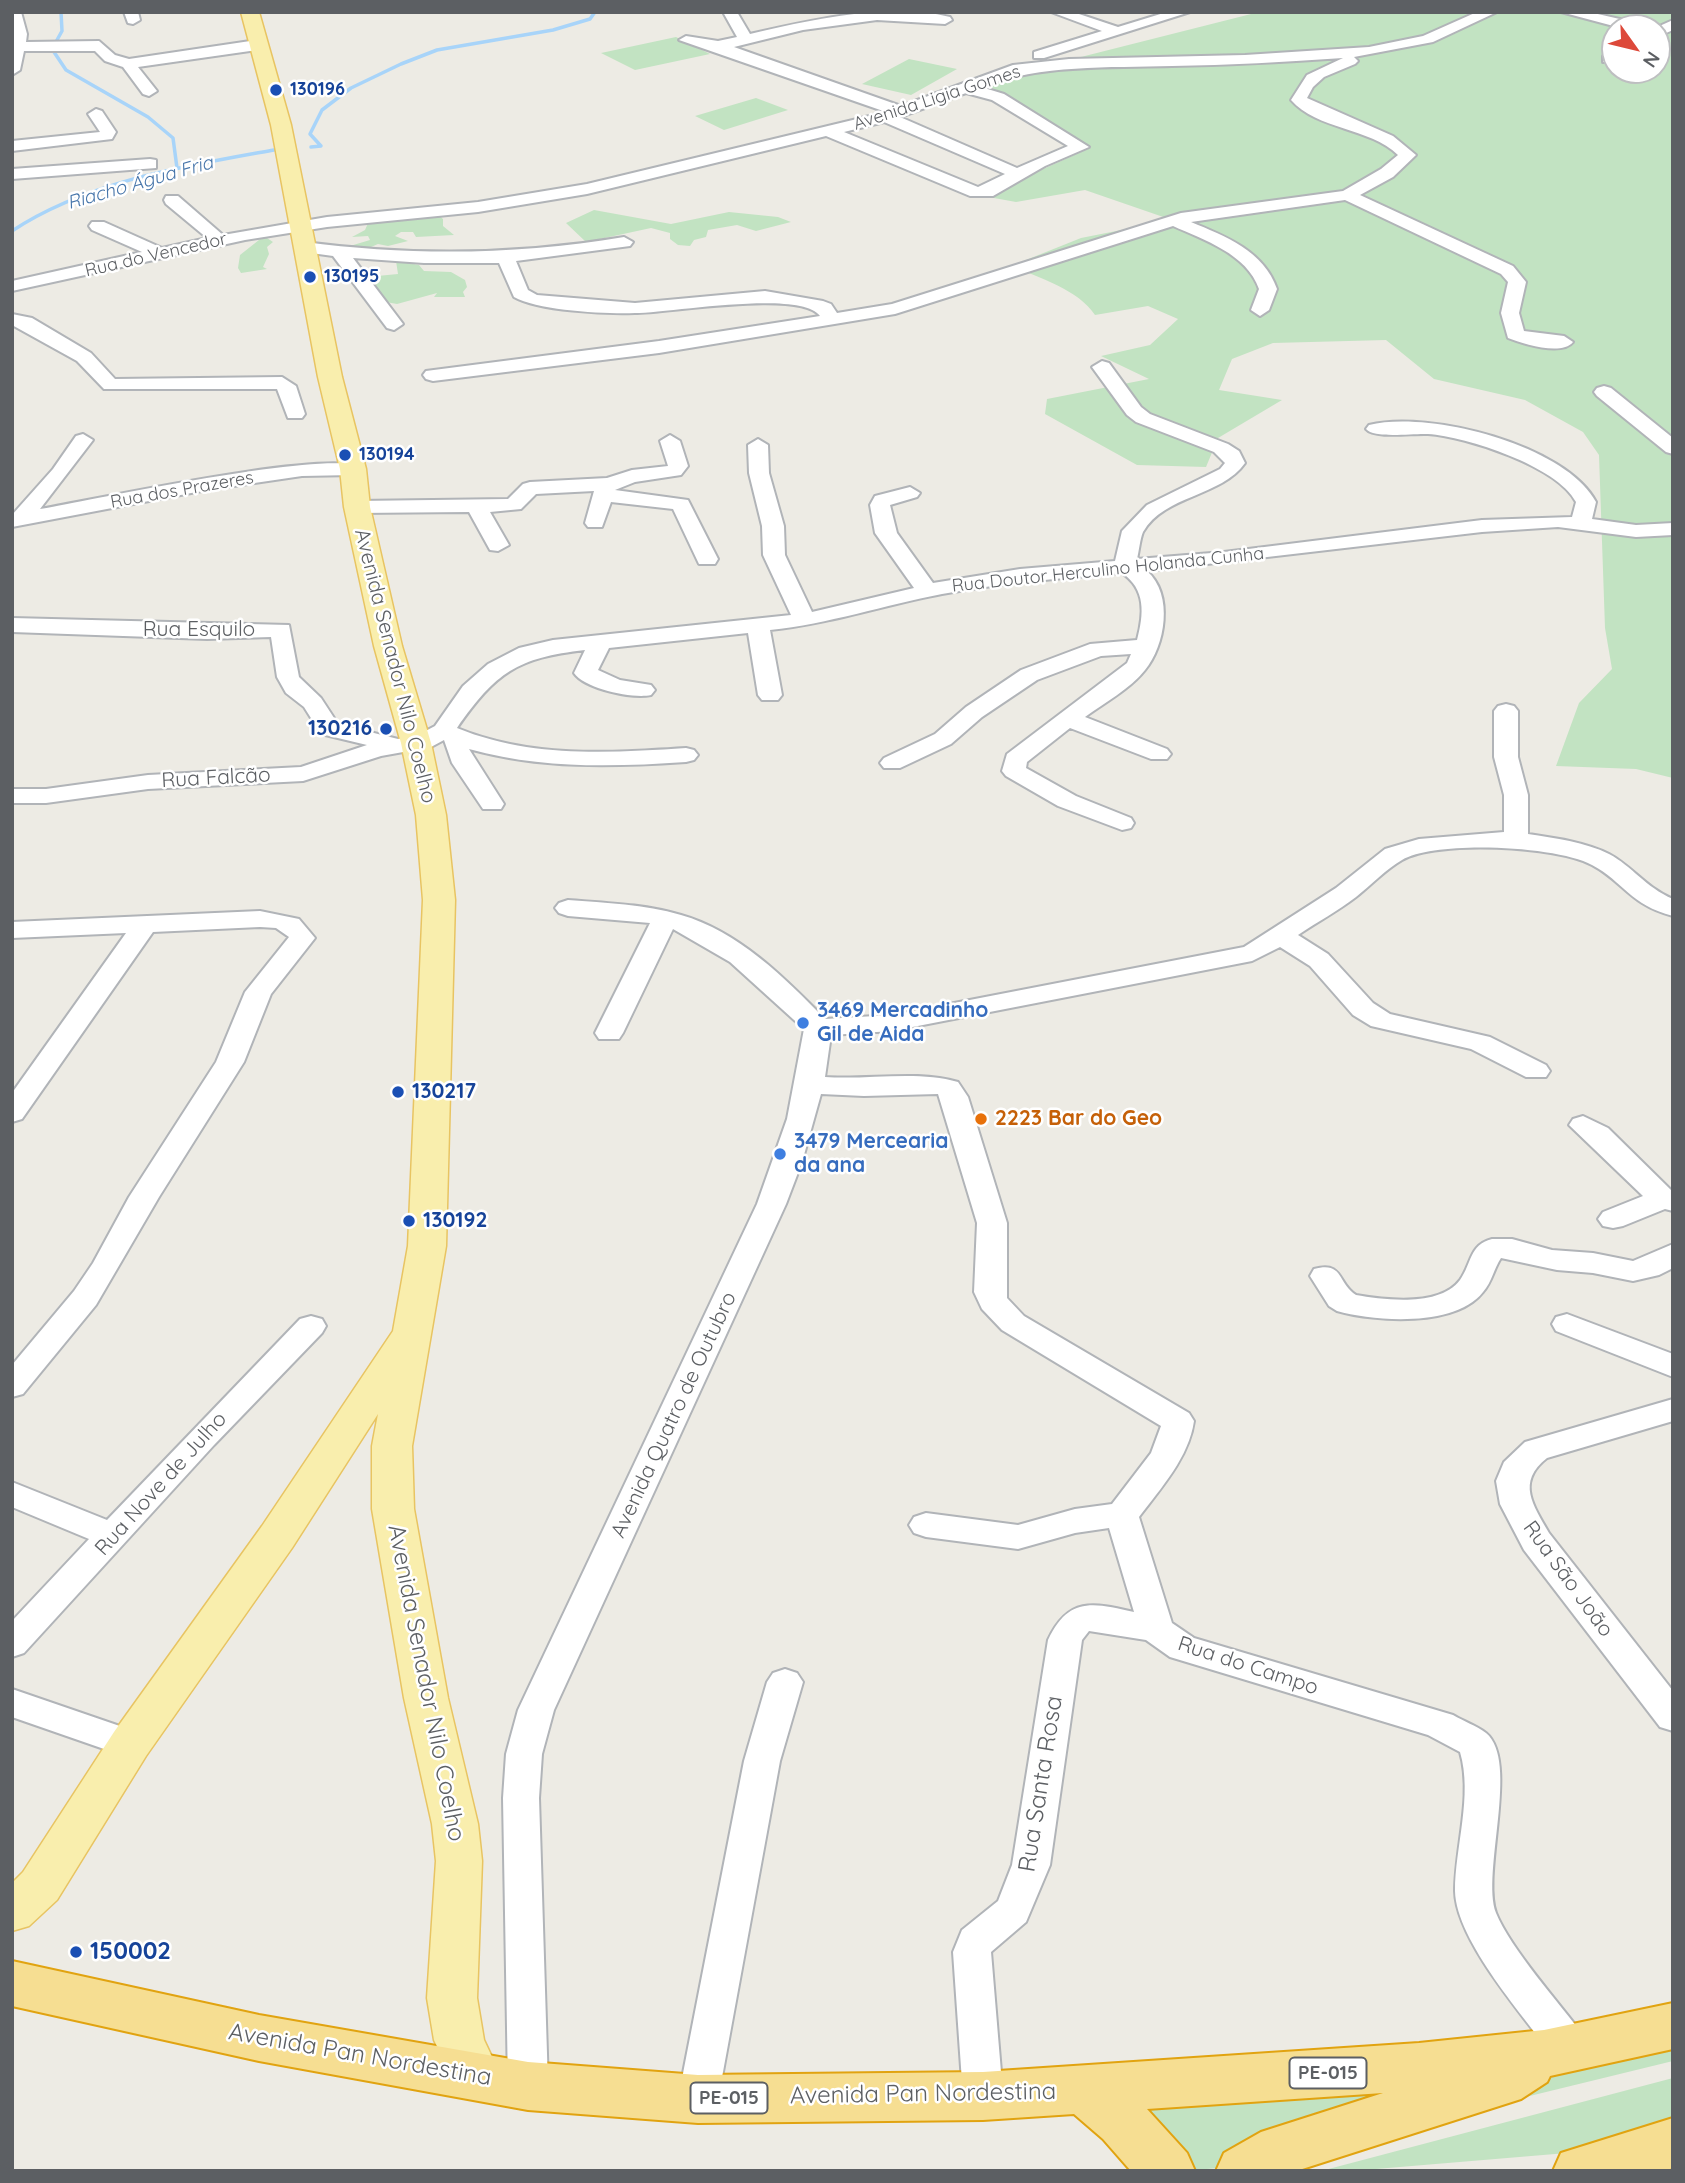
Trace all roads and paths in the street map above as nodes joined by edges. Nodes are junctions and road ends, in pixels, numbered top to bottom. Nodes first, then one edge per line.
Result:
1 (14, 12) edge
2 (250, 12) edge
3 (730, 12) edge
4 (1058, 12) edge
5 (1183, 12) edge
6 (1490, 12) edge
7 (1567, 12) edge
8 (1590, 14) edge
9 (944, 20) dead end
10 (1562, 29) dead end
11 (1116, 31) junction
12 (745, 38) junction
13 (686, 40) dead end
14 (186, 42) dead end
15 (257, 45) junction
16 (19, 47) junction
17 (718, 47) junction
18 (1397, 48) junction
19 (197, 55) junction
20 (128, 64) junction
21 (12, 70) edge
22 (1013, 70) junction
23 (964, 87) junction
24 (149, 91) dead end
25 (96, 114) dead end
26 (894, 114) junction
27 (830, 132) junction
28 (12, 146) edge
29 (150, 164) dead end
30 (1016, 173) junction
31 (12, 174) edge
32 (1347, 195) junction
33 (172, 200) dead end
34 (1173, 220) junction
35 (98, 226) dead end
36 (302, 237) junction
37 (218, 239) junction
38 (624, 242) dead end
39 (159, 253) junction
40 (340, 253) junction
41 (506, 258) junction
42 (12, 286) edge
43 (1261, 310) dead end
44 (12, 319) edge
45 (831, 319) junction
46 (394, 324) dead end
47 (1564, 342) dead end
48 (1102, 367) dead end
49 (433, 375) dead end
50 (1604, 392) dead end
51 (295, 414) dead end
52 (1376, 429) dead end
53 (83, 440) dead end
54 (670, 441) dead end
55 (758, 445) dead end
56 (1673, 447) edge
57 (353, 469) junction
58 (605, 490) junction
59 (910, 493) dead end
60 (476, 505) junction
61 (357, 507) junction
62 (16, 521) edge
63 (595, 523) dead end
64 (1581, 523) junction
65 (1673, 529) edge
66 (498, 545) dead end
67 (707, 559) dead end
68 (1125, 565) junction
69 (927, 592) junction
70 (805, 620) junction
71 (758, 624) junction
72 (12, 625) edge
73 (601, 642) junction
74 (1148, 646) junction
75 (643, 690) dead end
76 (770, 695) dead end
77 (1506, 711) dead end
78 (1068, 719) junction
79 (429, 739) junction
80 (1158, 754) dead end
81 (686, 755) dead end
82 (892, 763) dead end
83 (12, 796) edge
84 (492, 804) dead end
85 (1122, 823) dead end
86 (1516, 840) junction
87 (1673, 907) edge
88 (568, 908) dead end
89 (665, 919) junction
90 (148, 922) junction
91 (12, 930) edge
92 (1281, 936) junction
93 (818, 1028) junction
94 (609, 1033) dead end
95 (1536, 1071) dead end
96 (811, 1085) junction
97 (12, 1113) edge
98 (1583, 1125) dead end
99 (1668, 1201) edge
100 (1613, 1219) dead end
101 (1673, 1254) edge
102 (1325, 1276) dead end
103 (1567, 1324) dead end
104 (311, 1326) dead end
105 (413, 1329) junction
106 (1673, 1366) edge
107 (12, 1386) edge
108 (1673, 1410) edge
109 (12, 1494) edge
110 (1122, 1515) junction
111 (926, 1525) dead end
112 (114, 1536) junction
113 (1157, 1630) junction
114 (12, 1644) edge
115 (785, 1682) dead end
116 (12, 1703) edge
117 (1673, 1717) edge
118 (131, 1744) junction
119 (12, 1912) edge
120 (12, 1983) edge
121 (1673, 2026) edge
122 (1557, 2051) junction
123 (476, 2076) junction
124 (528, 2086) junction
125 (1085, 2089) junction
126 (983, 2096) junction
127 (698, 2099) junction
128 (1673, 2143) edge
129 (1167, 2171) edge
130 (1244, 2171) edge
131 (1581, 2171) edge

1 - 16 street
2 - 15 main road, Avenida Senador Nilo Coelho
3 - 12 street
4 - 11 street
5 - 11 street
6 - 18 street, Avenida Ligia Gomes
7 - 8 street
8 - 10 street
9 - 12 street
11 - 22 street
12 - 17 street
13 - 17 street
14 - 19 street
15 - 19 street
15 - 36 main road, Avenida Senador Nilo Coelho
16 - 20 street
16 - 21 street
17 - 26 street
18 - 22 street, Avenida Ligia Gomes
18 - 32 street
19 - 20 street
20 - 24 street
22 - 23 street, Avenida Ligia Gomes
23 - 26 street, Avenida Ligia Gomes
23 - 30 street
25 - 28 street
26 - 27 street, Avenida Ligia Gomes
26 - 30 street
27 - 30 street
27 - 36 street, Avenida Ligia Gomes
29 - 31 street
32 - 34 street
32 - 47 street
33 - 37 street
34 - 43 street
34 - 45 street
35 - 39 street
36 - 37 street, Rua do Vencedor
36 - 40 street
36 - 57 main road, Avenida Senador Nilo Coelho
37 - 39 street, Rua do Vencedor
38 - 41 street
39 - 42 street, Rua do Vencedor
40 - 41 street
40 - 46 street
41 - 45 street
44 - 51 street
45 - 49 street
48 - 68 street
50 - 56 street
52 - 64 street
53 - 62 street
54 - 58 street
55 - 70 street
57 - 61 main road, Avenida Senador Nilo Coelho
57 - 62 street, Rua dos Prazeres
58 - 60 street
58 - 63 street
58 - 67 street
59 - 69 street
60 - 61 street
60 - 66 street
61 - 79 main road, Avenida Senador Nilo Coelho
64 - 65 street, Rua Doutor Herculino Holanda Cunha
64 - 68 street, Rua Doutor Herculino Holanda Cunha
68 - 69 street, Rua Doutor Herculino Holanda Cunha
68 - 74 street
69 - 70 street, Rua Doutor Herculino Holanda Cunha
70 - 71 street, Rua Doutor Herculino Holanda Cunha
71 - 73 street, Rua Doutor Herculino Holanda Cunha
71 - 76 street
72 - 79 street, Rua Esquilo
73 - 75 street
73 - 79 street, Rua Doutor Herculino Holanda Cunha
74 - 78 street
74 - 82 street
77 - 86 street
78 - 80 street
78 - 85 street
79 - 81 street
79 - 83 street, Rua Falcão
79 - 84 street
79 - 105 main road, Avenida Senador Nilo Coelho
86 - 87 street
86 - 92 street
88 - 89 street
89 - 93 street
89 - 94 street
90 - 91 street
90 - 97 street
90 - 107 street
92 - 93 street
92 - 95 street
93 - 96 street, Avenida Quatro de Outubro
96 - 110 street
96 - 124 street, Avenida Quatro de Outubro
98 - 99 street
99 - 100 street
101 - 102 street
103 - 106 street
104 - 112 street, Rua Nove de Julho
105 - 118 main road, Avenida Senador Nilo Coelho
105 - 123 main road, Avenida Senador Nilo Coelho
108 - 117 street, Rua São João
109 - 112 street
110 - 111 street
110 - 113 street, Rua do Campo
112 - 114 street, Rua Nove de Julho
113 - 122 street, Rua do Campo
113 - 126 street, Rua Santa Rosa
115 - 127 street
116 - 118 street
118 - 119 main road, Avenida Senador Nilo Coelho
120 - 123 highway, Avenida Pan Nordestina / PE-015
121 - 122 highway, Avenida Pan Nordestina / PE-015
122 - 125 highway, Avenida Pan Nordestina / PE-015
122 - 130 highway
123 - 124 highway, Avenida Pan Nordestina / PE-015
124 - 127 highway, Avenida Pan Nordestina / PE-015
125 - 126 highway, Avenida Pan Nordestina / PE-015
125 - 129 highway
126 - 127 highway, Avenida Pan Nordestina / PE-015
128 - 131 highway

